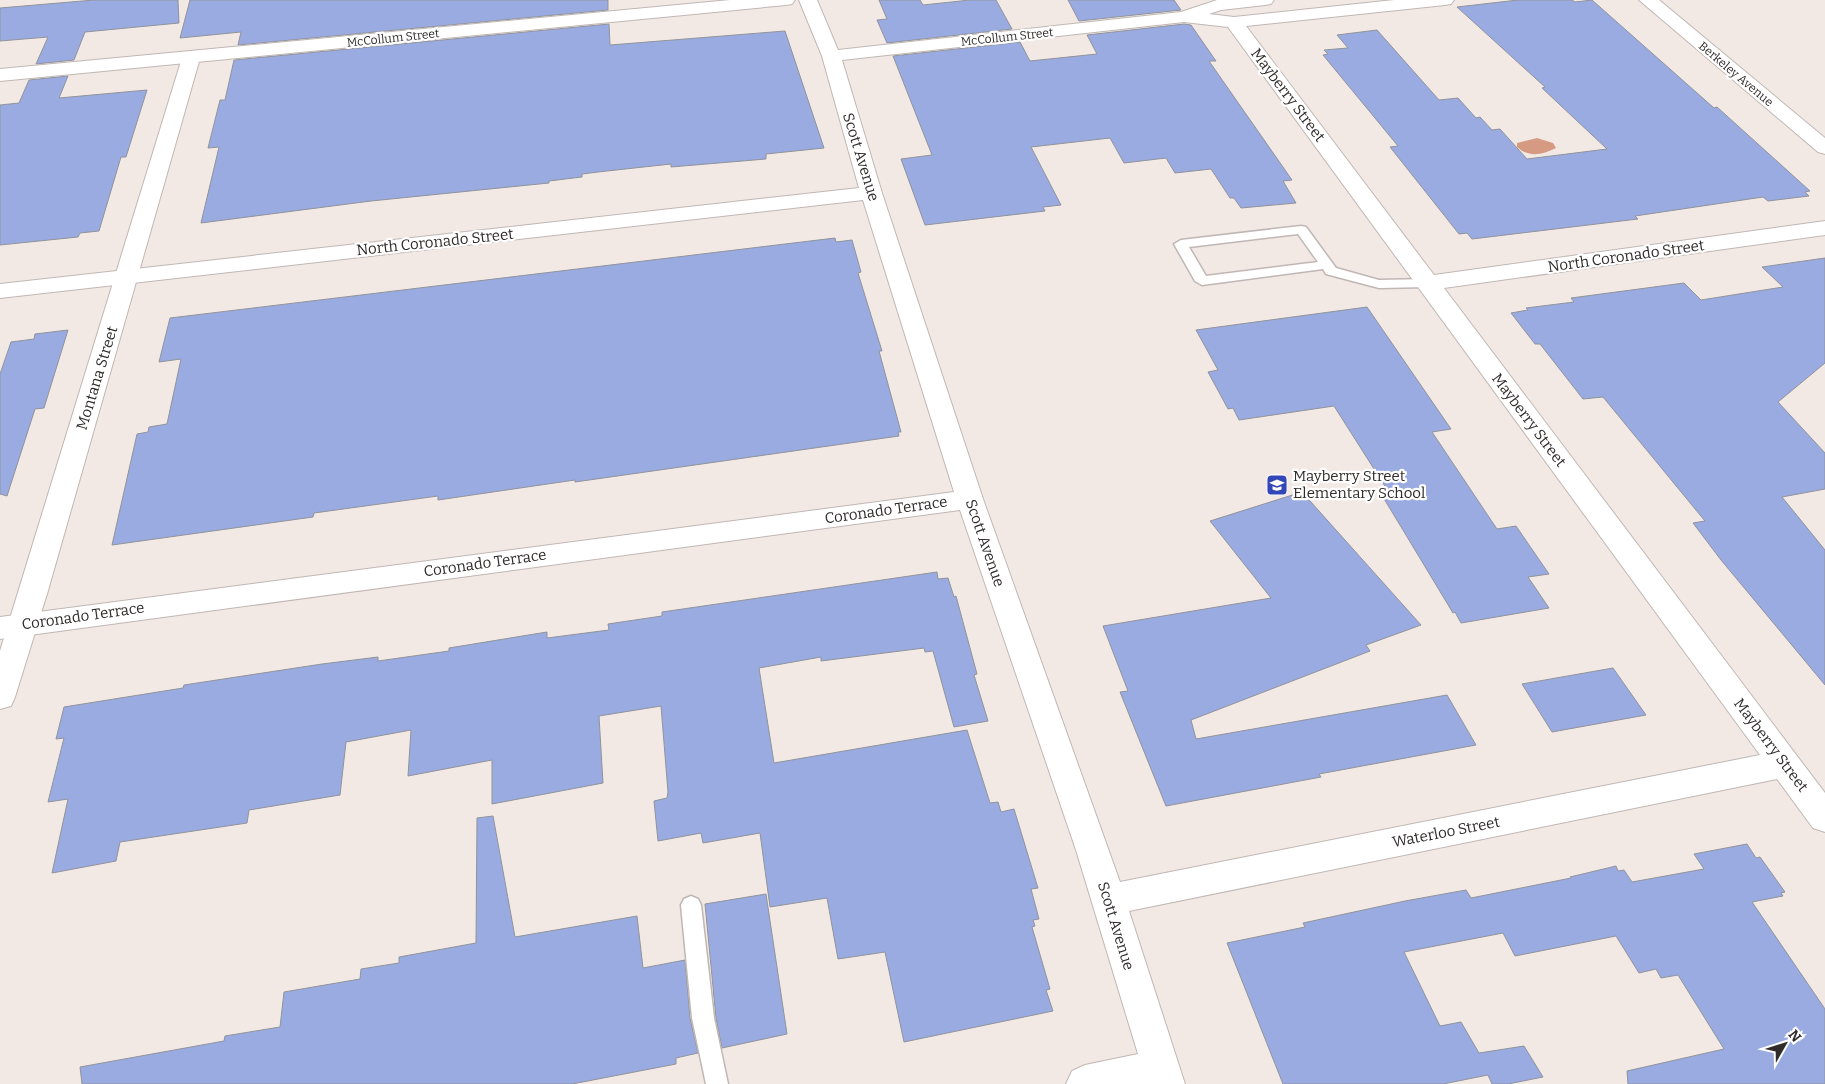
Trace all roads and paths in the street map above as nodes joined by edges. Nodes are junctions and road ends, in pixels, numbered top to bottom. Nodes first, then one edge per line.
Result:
1 (786, 0) edge
2 (808, 0) edge
3 (1265, 0) edge
4 (1444, 0) edge
5 (1648, 0) edge
6 (1184, 17) junction
7 (1234, 22) junction
8 (831, 56) junction
9 (191, 58) junction
10 (0, 75) edge
11 (1825, 148) edge
12 (871, 193) junction
13 (1825, 228) edge
14 (1327, 265) junction
15 (128, 276) junction
16 (1428, 283) junction
17 (0, 292) edge
18 (970, 498) junction
19 (12, 626) edge
20 (0, 697) edge
21 (1784, 764) junction
22 (1825, 818) edge
23 (1109, 900) junction
24 (692, 905) dead end
25 (1163, 1076) edge
26 (717, 1084) edge
27 (1085, 1084) edge

1 - 9 street, McCollum Street
2 - 8 street, Scott Avenue
3 - 6 street, McCollum Street
4 - 7 street, McCollum Street
5 - 11 street, Berkeley Avenue
6 - 7 street, McCollum Street
6 - 8 street, McCollum Street
7 - 16 street, Mayberry Street
8 - 12 street, Scott Avenue
9 - 10 street, McCollum Street
9 - 15 street, Montana Street
12 - 15 street, North Coronado Street
12 - 18 street, Scott Avenue
13 - 16 street, North Coronado Street
14 - 14 lane
14 - 16 lane
15 - 17 street, North Coronado Street
15 - 19 street, Montana Street
16 - 21 street, Mayberry Street
18 - 19 street, Coronado Terrace
18 - 23 street, Scott Avenue
19 - 20 street, Montana Street
21 - 22 street, Mayberry Street
21 - 23 street, Waterloo Street
23 - 25 street, Scott Avenue
24 - 26 lane
25 - 27 street

